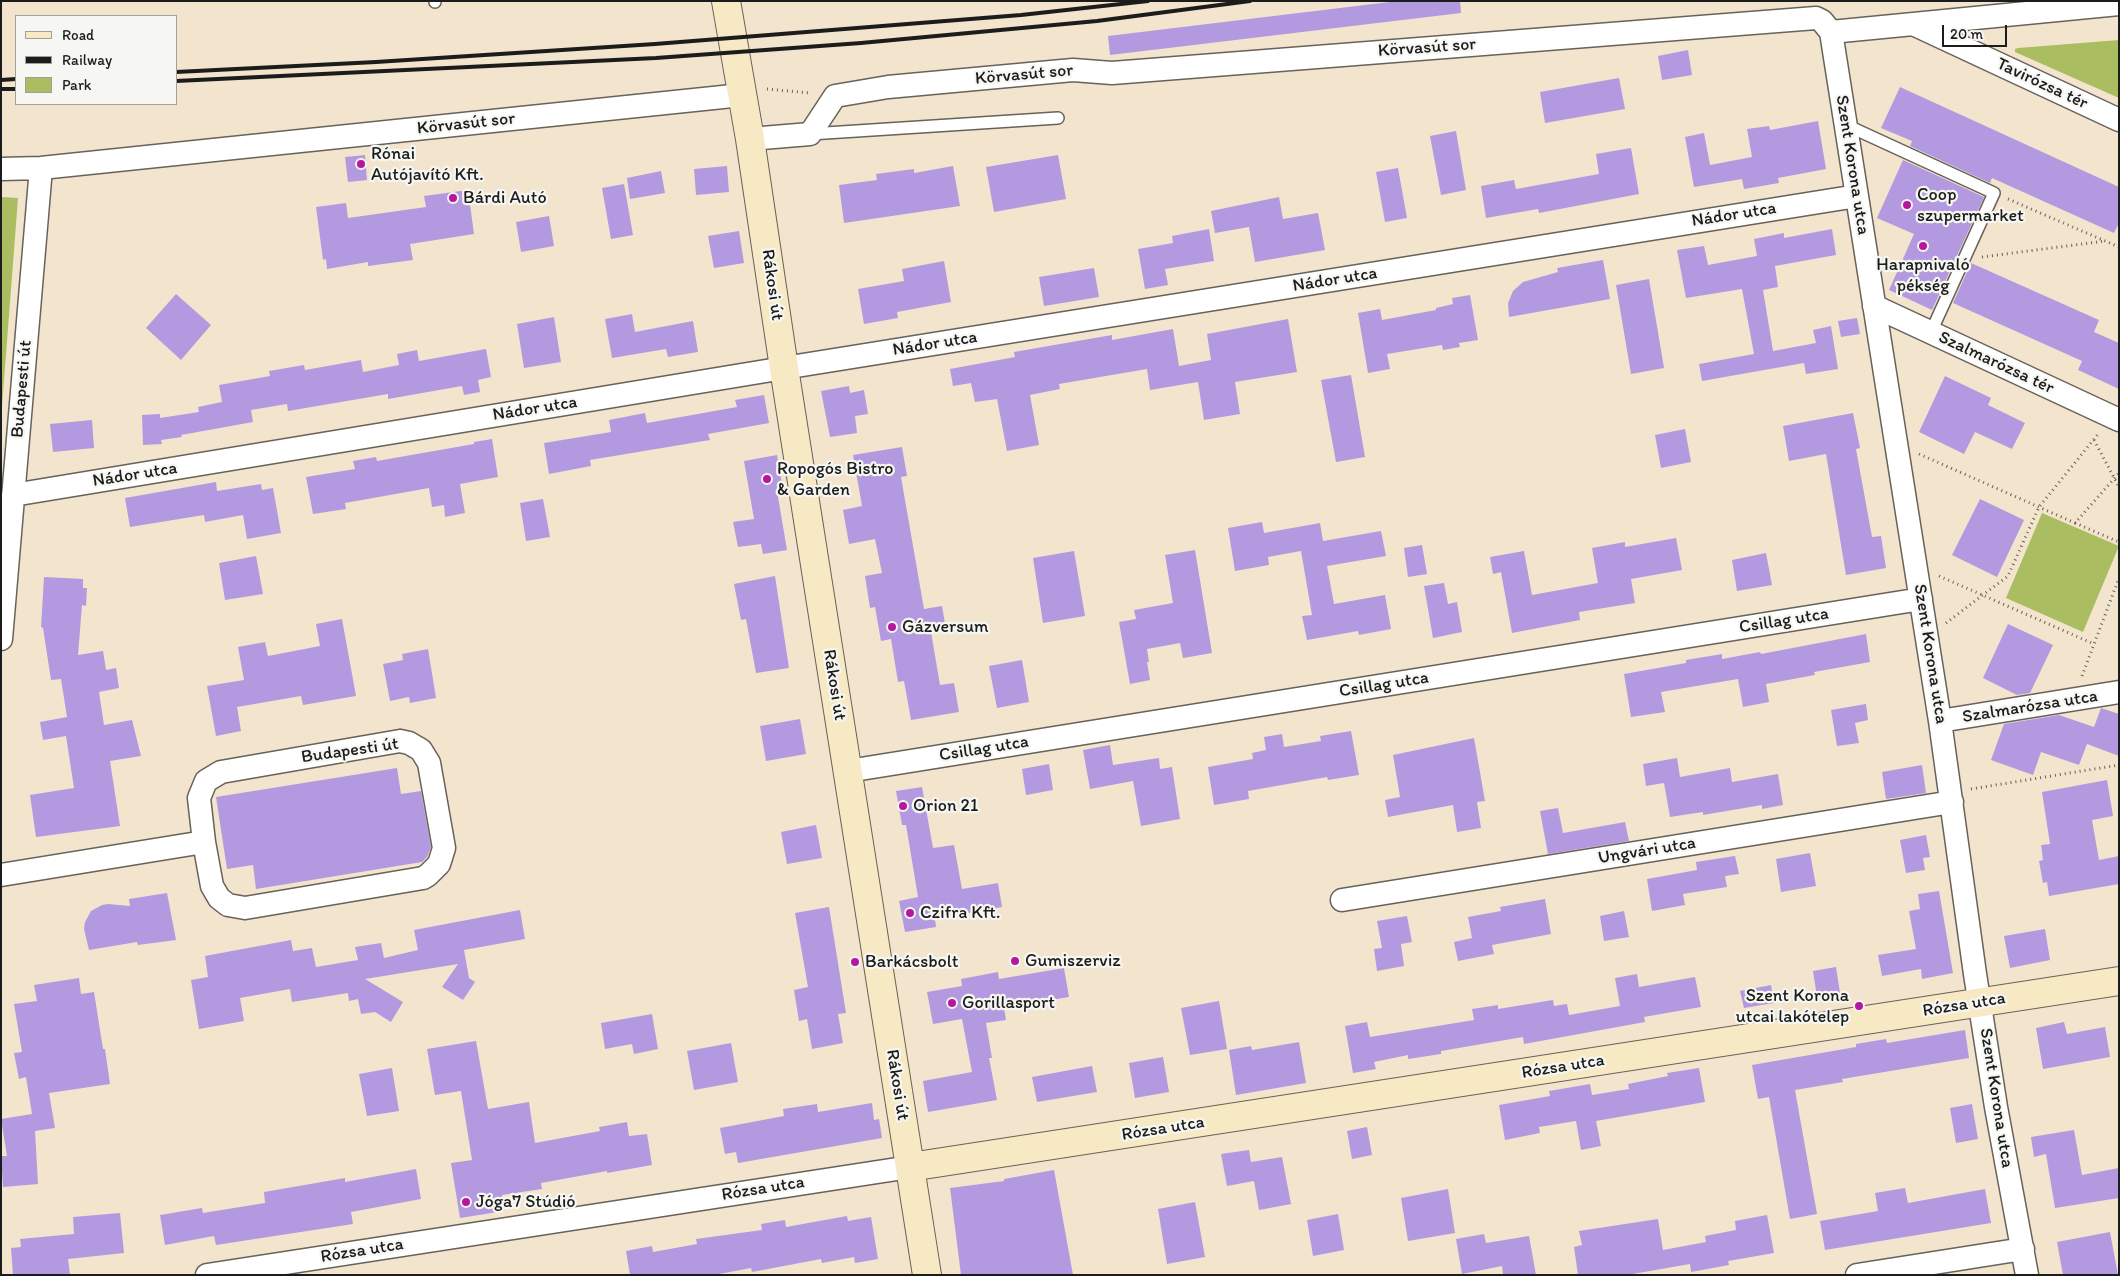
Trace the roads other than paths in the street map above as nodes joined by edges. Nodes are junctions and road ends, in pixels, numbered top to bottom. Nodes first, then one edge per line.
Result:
1 (726, 1) edge
2 (2119, 4) edge
3 (1911, 24) junction
4 (1831, 32) junction
5 (742, 91) junction
6 (1058, 118) dead end
7 (2119, 120) edge
8 (1846, 126) junction
9 (810, 134) junction
10 (750, 139) junction
11 (41, 168) junction
12 (1, 169) edge
13 (1856, 196) junction
14 (1874, 306) junction
15 (1931, 332) junction
16 (784, 368) junction
17 (2115, 418) edge
18 (13, 495) junction
19 (1921, 599) junction
20 (1, 639) edge
21 (2119, 692) edge
22 (1940, 721) junction
23 (848, 771) junction
24 (1951, 797) junction
25 (204, 842) junction
26 (1, 875) edge
27 (1342, 900) dead end
28 (2119, 981) edge
29 (1981, 1003) junction
30 (910, 1167) junction
31 (2023, 1249) junction
32 (207, 1275) edge
33 (927, 1275) edge
34 (1857, 1275) edge
35 (2027, 1275) edge

1 - 5 main road, Rákosi út
2 - 3 street
3 - 4 street
3 - 7 street, Tavirózsa tér
4 - 8 street, Szent Korona utca
4 - 9 street, Körvasút sor
5 - 10 main road, Rákosi út
5 - 11 street, Körvasút sor
6 - 9 lane
8 - 13 street, Szent Korona utca
8 - 15 lane
9 - 10 street
10 - 16 main road, Rákosi út
11 - 12 street, Körvasút sor
11 - 18 street, Budapesti út
13 - 14 street, Szent Korona utca
13 - 16 street, Nádor utca
14 - 15 street, Szalmarózsa tér
14 - 19 street, Szent Korona utca
15 - 17 street, Szalmarózsa tér
16 - 18 street, Nádor utca
16 - 23 main road, Rákosi út
18 - 20 street, Budapesti út
19 - 22 street, Szent Korona utca
19 - 23 street, Csillag utca
21 - 22 street, Szalmarózsa utca
22 - 24 street, Szent Korona utca
23 - 30 main road, Rákosi út
24 - 27 street, Ungvári utca
24 - 29 street, Szent Korona utca
25 - 25 street, Budapesti út
25 - 26 street
28 - 29 main road, Rózsa utca
29 - 30 main road, Rózsa utca
29 - 31 street, Szent Korona utca
30 - 32 street, Rózsa utca
30 - 33 main road, Rákosi út
31 - 34 street
31 - 35 street, Szent Korona utca

